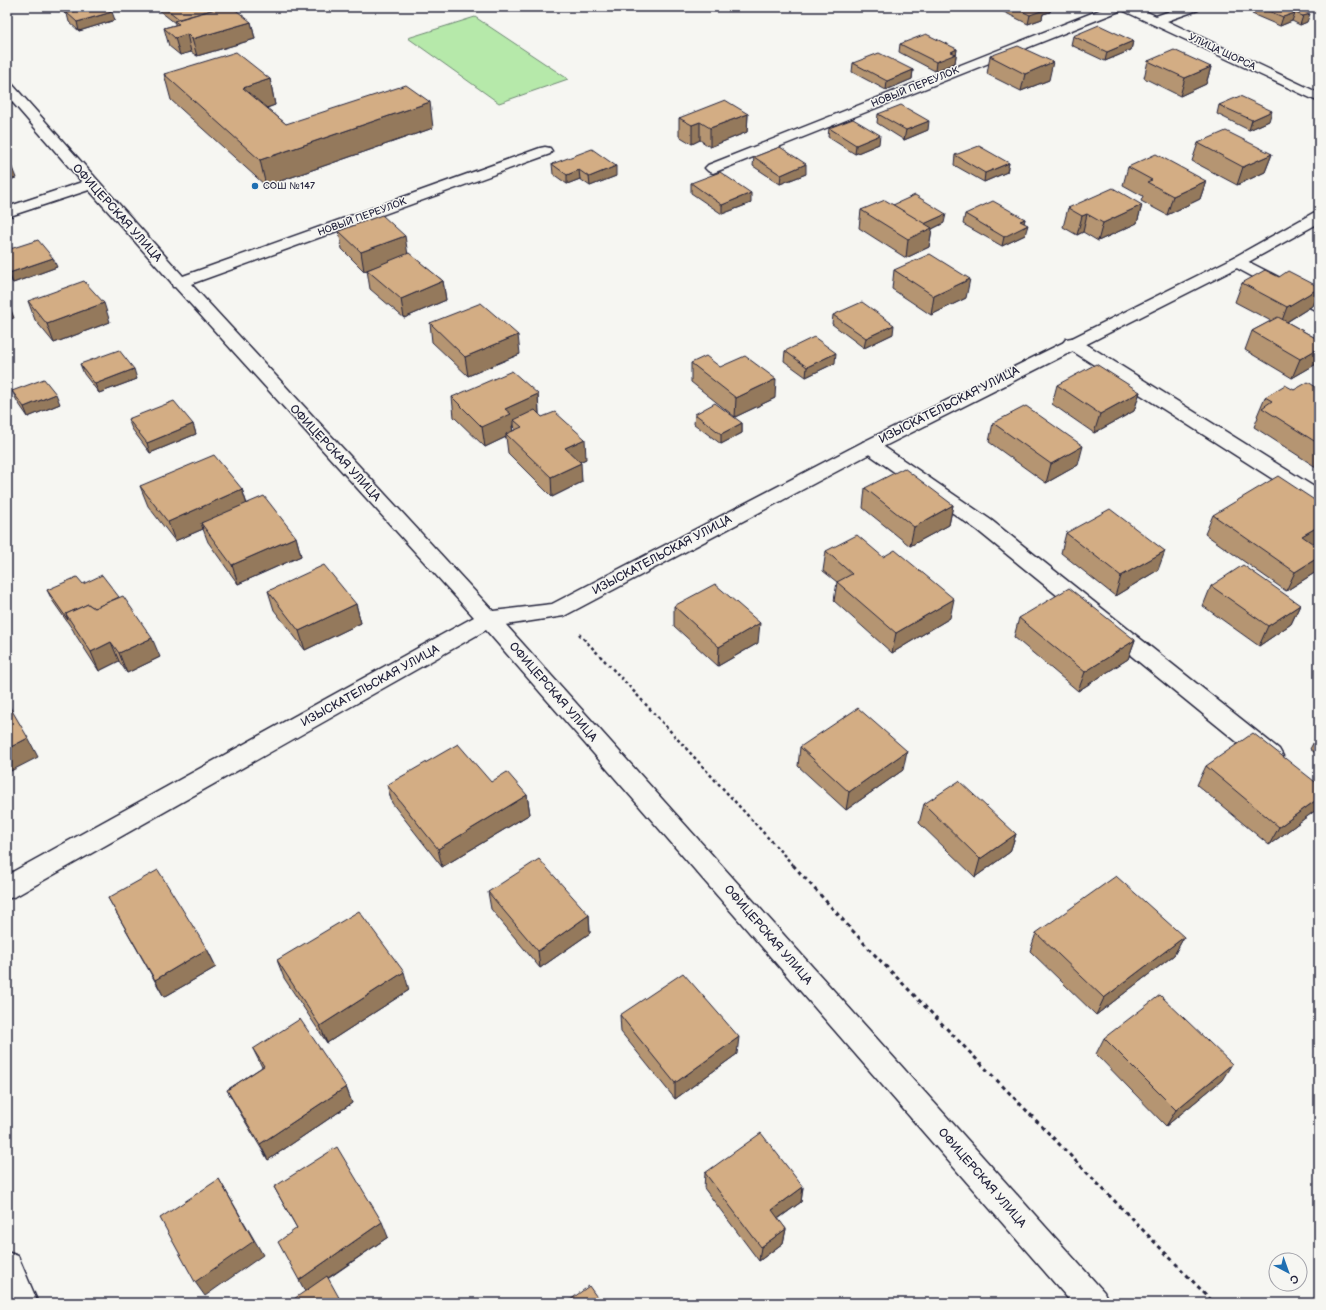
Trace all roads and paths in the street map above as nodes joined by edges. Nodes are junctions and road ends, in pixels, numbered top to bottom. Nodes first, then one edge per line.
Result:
1 (1118, 7) edge
2 (1126, 7) edge
3 (1194, 7) edge
4 (1156, 21) junction
5 (7, 87) edge
6 (1319, 98) edge
7 (545, 151) dead end
8 (713, 168) dead end
9 (90, 184) junction
10 (7, 212) edge
11 (1319, 216) edge
12 (1237, 262) junction
13 (179, 283) junction
14 (1319, 304) edge
15 (1072, 343) junction
16 (870, 446) junction
17 (1319, 499) edge
18 (556, 611) junction
19 (489, 619) junction
20 (1288, 770) edge
21 (7, 888) edge
22 (7, 1267) edge
23 (22, 1303) edge
24 (1093, 1303) edge
25 (1214, 1303) edge

1 - 8 street, НОВЫЙ ПЕРЕУЛОК
2 - 4 street, УЛИЦА ЩОРСА
3 - 4 street
4 - 6 street, УЛИЦА ЩОРСА
5 - 9 street, ОФИЦЕРСКАЯ УЛИЦА
7 - 13 street, НОВЫЙ ПЕРЕУЛОК
9 - 10 street
9 - 13 street, ОФИЦЕРСКАЯ УЛИЦА
11 - 12 street, ИЗЫСКАТЕЛЬСКАЯ УЛИЦА
12 - 14 street
12 - 15 street, ИЗЫСКАТЕЛЬСКАЯ УЛИЦА
13 - 19 street, ОФИЦЕРСКАЯ УЛИЦА
15 - 16 street, ИЗЫСКАТЕЛЬСКАЯ УЛИЦА
15 - 17 street
16 - 18 street, ИЗЫСКАТЕЛЬСКАЯ УЛИЦА
16 - 20 street
18 - 19 street, ИЗЫСКАТЕЛЬСКАЯ УЛИЦА
18 - 25 path
19 - 21 street, ИЗЫСКАТЕЛЬСКАЯ УЛИЦА
19 - 24 street, ОФИЦЕРСКАЯ УЛИЦА
22 - 23 street

